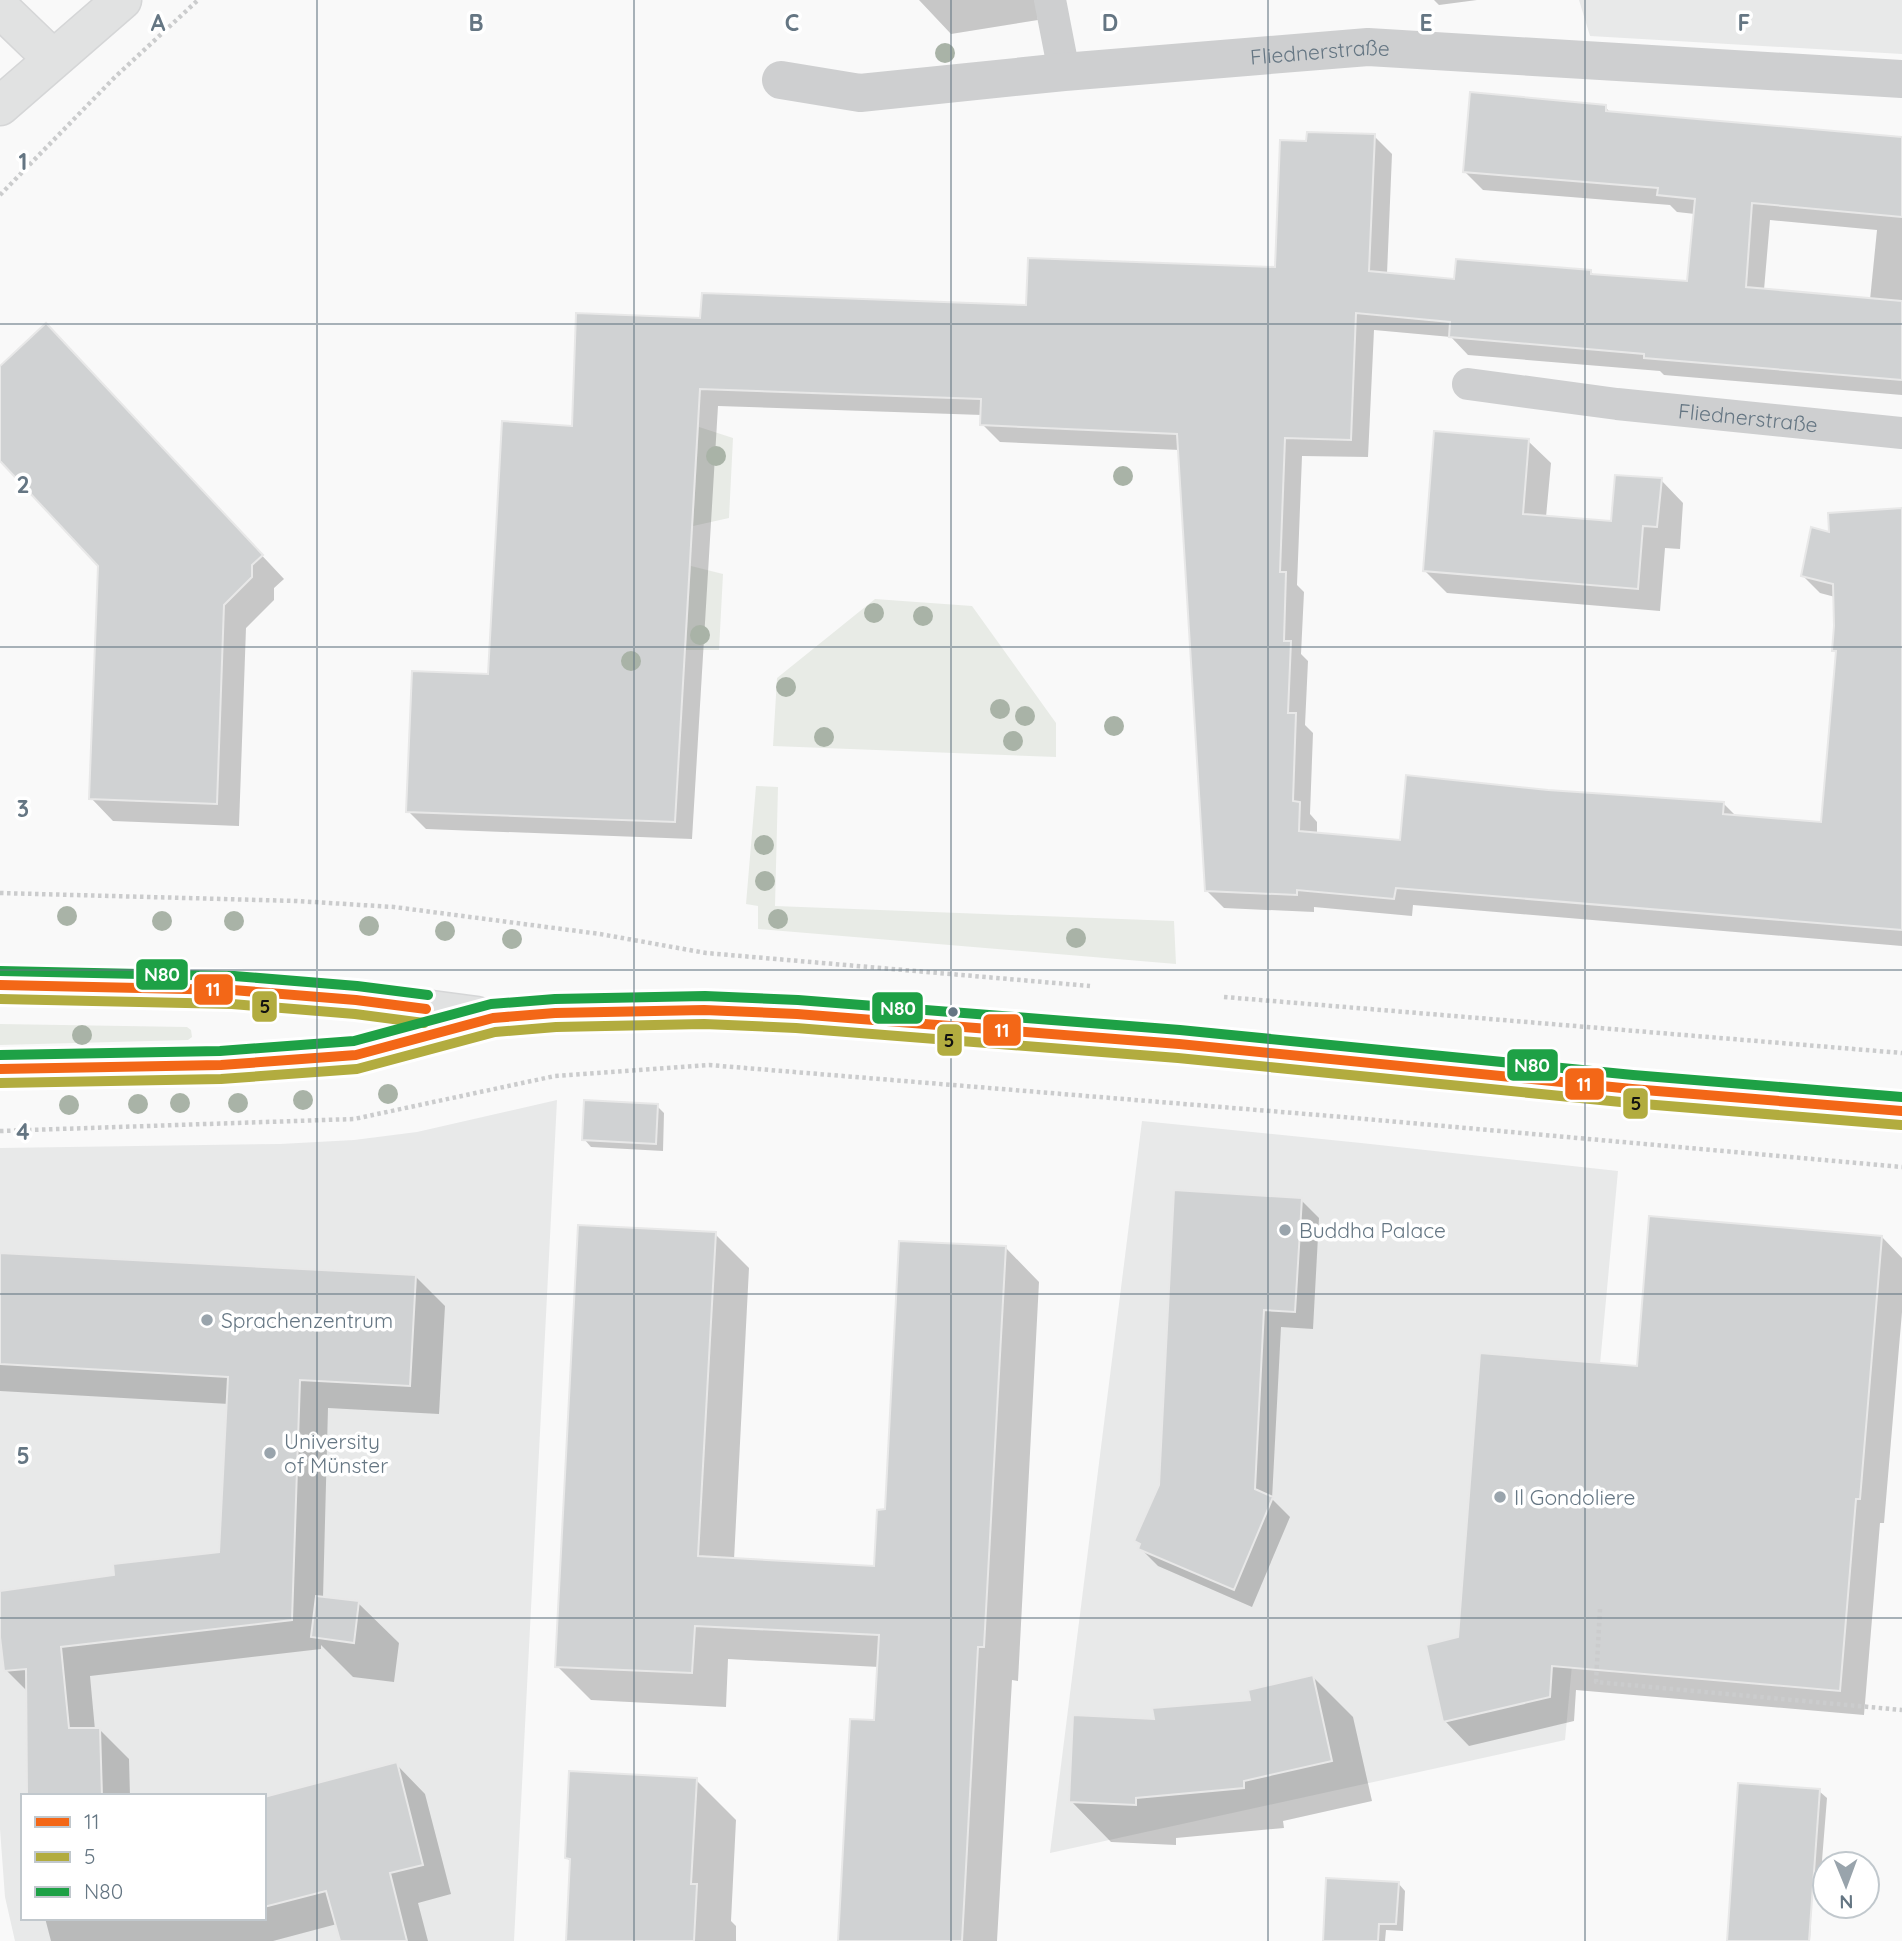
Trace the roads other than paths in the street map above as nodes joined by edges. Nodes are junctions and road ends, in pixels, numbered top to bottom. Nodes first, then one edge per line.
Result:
1 (122, 0) edge
2 (1051, 0) edge
3 (0, 8) edge
4 (53, 59) junction
5 (1064, 72) junction
6 (1902, 79) edge
7 (781, 80) dead end
8 (0, 106) edge
9 (1468, 384) dead end
10 (1902, 433) edge
11 (0, 985) edge
12 (493, 1018) junction
13 (0, 1069) edge
14 (1902, 1111) edge

1 - 4 main road
2 - 5 lane
3 - 4 main road
4 - 8 main road
5 - 6 street, Fliednerstraße
5 - 7 street, Fliednerstraße
9 - 10 lane, Fliednerstraße
11 - 12 main road
12 - 13 main road
12 - 14 main road

